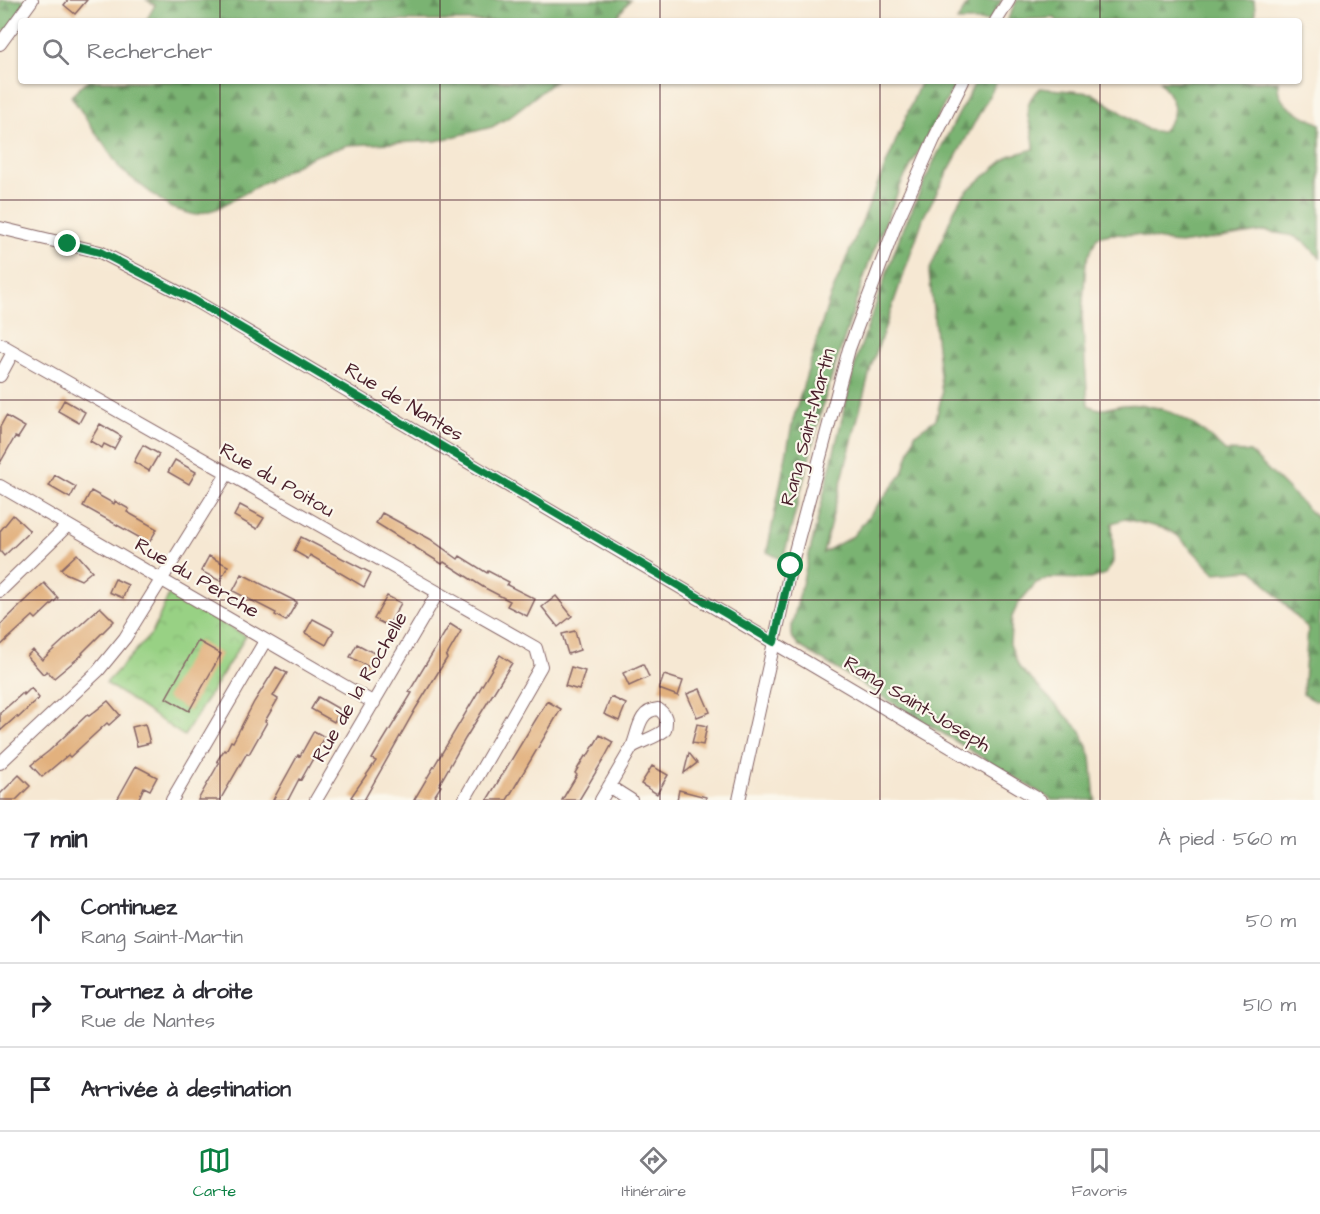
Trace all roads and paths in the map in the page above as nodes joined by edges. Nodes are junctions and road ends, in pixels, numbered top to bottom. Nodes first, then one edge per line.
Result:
1 (32, 0) edge
2 (1009, 0) edge
3 (19, 18) edge
4 (998, 18) edge
5 (18, 19) edge
6 (0, 44) edge
7 (962, 84) edge
8 (0, 228) edge
9 (0, 344) edge
10 (13, 352) junction
11 (0, 376) edge
12 (227, 474) junction
13 (0, 486) edge
14 (67, 526) junction
15 (162, 580) junction
16 (0, 591) edge
17 (437, 594) junction
18 (265, 641) junction
19 (774, 642) junction
20 (374, 703) junction
21 (632, 747) dead end
22 (0, 763) edge
23 (609, 786) junction
24 (172, 800) edge
25 (316, 800) edge
26 (464, 800) edge
27 (601, 800) edge
28 (631, 800) edge
29 (739, 800) edge
30 (1040, 800) edge

1 - 3 street
2 - 4 street
5 - 6 street
7 - 19 street, Rang Saint-Martin
8 - 19 street, Rue de Nantes
9 - 10 street, Rue du Poitou
10 - 11 street
10 - 12 street, Rue du Poitou
12 - 15 street
12 - 17 street, Rue du Poitou
13 - 14 street, Rue du Perche
14 - 15 street, Rue du Perche
14 - 16 street
15 - 18 street, Rue du Perche
15 - 22 street
17 - 20 street, Rue de la Rochelle
17 - 26 street, Rue du Poitou
18 - 20 street, Rue du Perche
18 - 24 street
19 - 29 street, Rang Saint-Martin
19 - 30 street, Rang Saint-Joseph
20 - 25 street, Rue de la Rochelle
21 - 23 street
23 - 27 street
23 - 28 street

